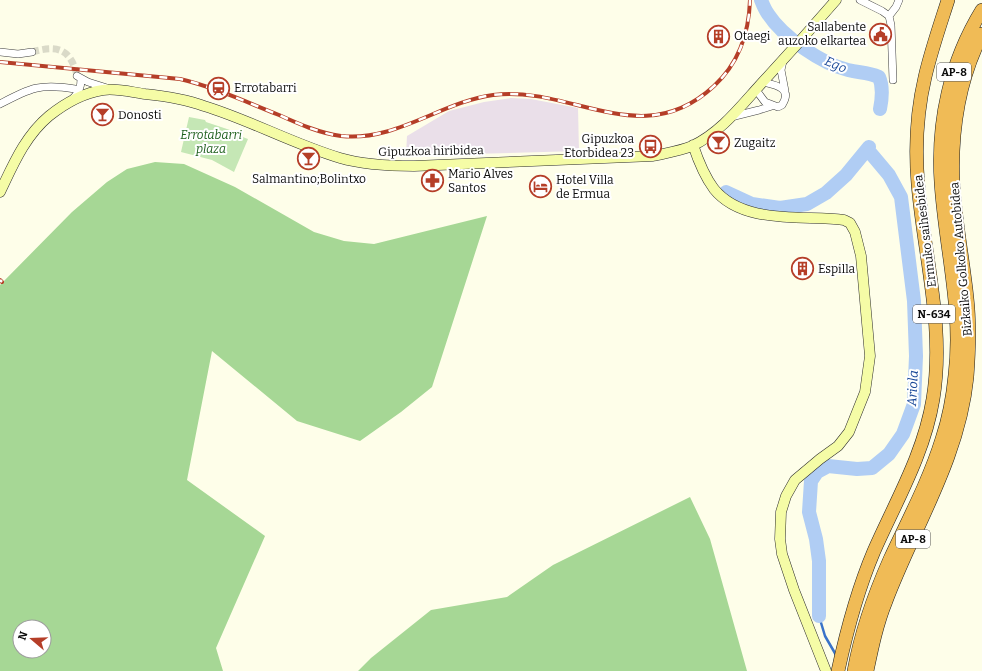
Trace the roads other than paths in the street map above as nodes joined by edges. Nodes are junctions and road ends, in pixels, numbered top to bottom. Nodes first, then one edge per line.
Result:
1 (836, 0) edge
2 (860, 0) edge
3 (899, 0) edge
4 (948, 0) edge
5 (982, 10) edge
6 (889, 16) junction
7 (982, 34) edge
8 (0, 52) edge
9 (32, 52) tunnel mouth
10 (783, 61) junction
11 (79, 77) junction
12 (893, 80) dead end
13 (763, 82) junction
14 (75, 89) junction
15 (118, 90) junction
16 (756, 90) junction
17 (785, 92) junction
18 (67, 103) junction
19 (0, 104) edge
20 (772, 106) junction
21 (731, 117) junction
22 (947, 141) junction
23 (692, 145) junction
24 (947, 183) junction
25 (0, 192) edge
26 (826, 671) edge
27 (838, 671) edge
28 (854, 671) edge
29 (867, 671) edge

1 - 10 street, Gipuzkoa hiribidea
2 - 6 street
3 - 6 street
4 - 27 highway, Ermuko saihesbidea / N-634
5 - 22 highway, AP-8
6 - 12 street
7 - 22 highway, AP-8
8 - 9 street
10 - 13 street, Gipuzkoa hiribidea
10 - 17 street
11 - 14 street
11 - 15 street
11 - 18 street
13 - 16 street, Gipuzkoa hiribidea
13 - 17 street
14 - 18 street
14 - 19 street
15 - 18 street, Gipuzkoa hiribidea
15 - 23 street, Gipuzkoa hiribidea
16 - 20 street
16 - 21 street, Gipuzkoa hiribidea
17 - 20 street
18 - 25 street, Gipuzkoa hiribidea
20 - 21 street
21 - 23 street, Gipuzkoa hiribidea
22 - 24 highway, Bizkaiko Golkoko Autobidea / AP-8
23 - 26 street
24 - 28 highway, Bizkaiko Golkoko Autobidea / AP-8
24 - 29 highway, Bizkaiko Golkoko Autobidea / AP-8

